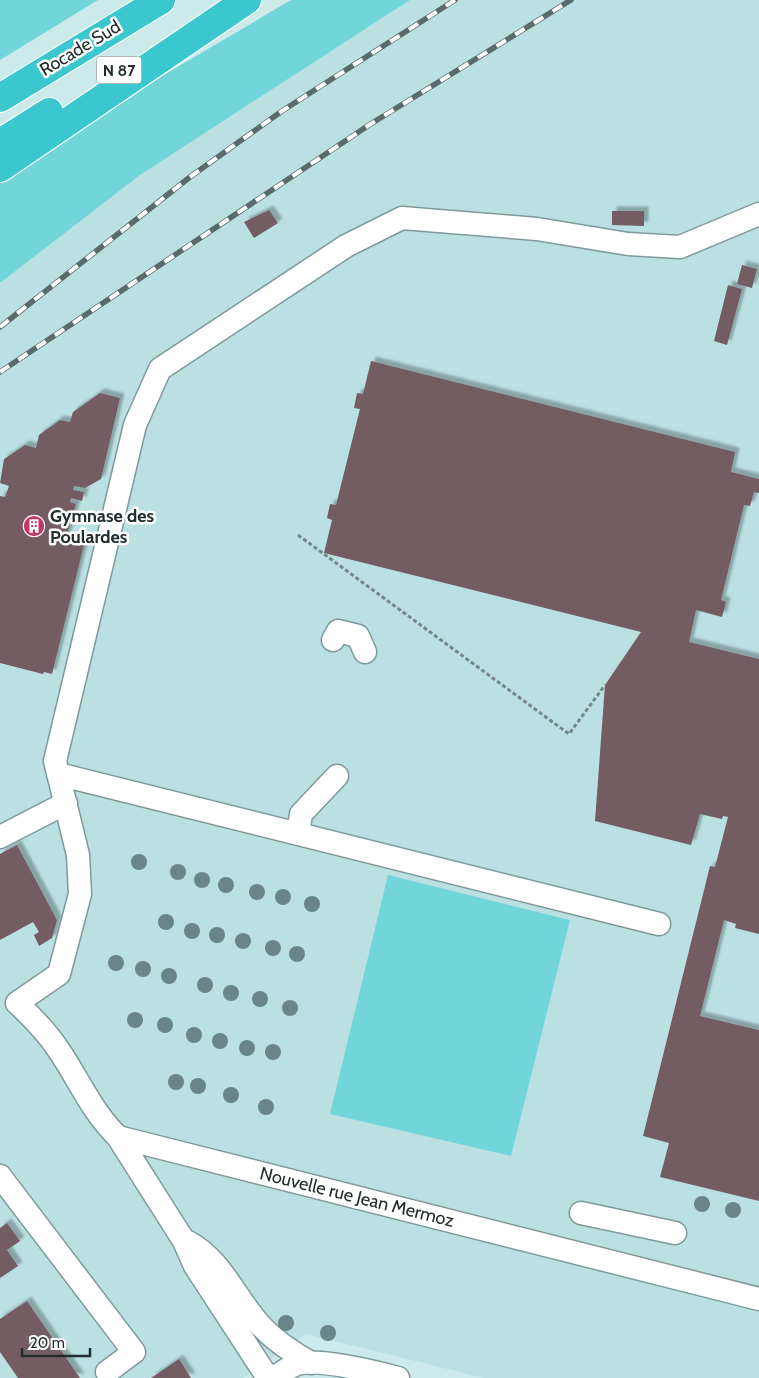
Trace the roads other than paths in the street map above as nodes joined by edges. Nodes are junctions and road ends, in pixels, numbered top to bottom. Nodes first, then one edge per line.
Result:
1 (161, 0) edge
2 (240, 0) edge
3 (247, 0) edge
4 (0, 98) edge
5 (0, 143) edge
6 (0, 168) edge
7 (759, 214) edge
8 (333, 640) dead end
9 (365, 652) dead end
10 (58, 774) junction
11 (337, 776) dead end
12 (66, 804) junction
13 (298, 816) junction
14 (0, 837) edge
15 (659, 924) dead end
16 (8, 1003) edge
17 (118, 1137) junction
18 (0, 1176) edge
19 (581, 1212) dead end
20 (675, 1233) dead end
21 (184, 1240) junction
22 (759, 1299) edge
23 (310, 1363) junction
24 (107, 1372) dead end
25 (268, 1378) edge
26 (273, 1378) edge
27 (398, 1378) edge

1 - 4 highway, Rocade Sud / N 87
2 - 5 highway, N 87
3 - 6 highway
7 - 10 street
8 - 9 street
10 - 12 street
10 - 13 street
11 - 13 street
12 - 14 street
12 - 16 street
13 - 15 street
16 - 17 street
17 - 21 street
17 - 22 street, Nouvelle rue Jean Mermoz
18 - 24 street
19 - 20 street
21 - 23 street
21 - 25 street
23 - 26 street
23 - 27 street

